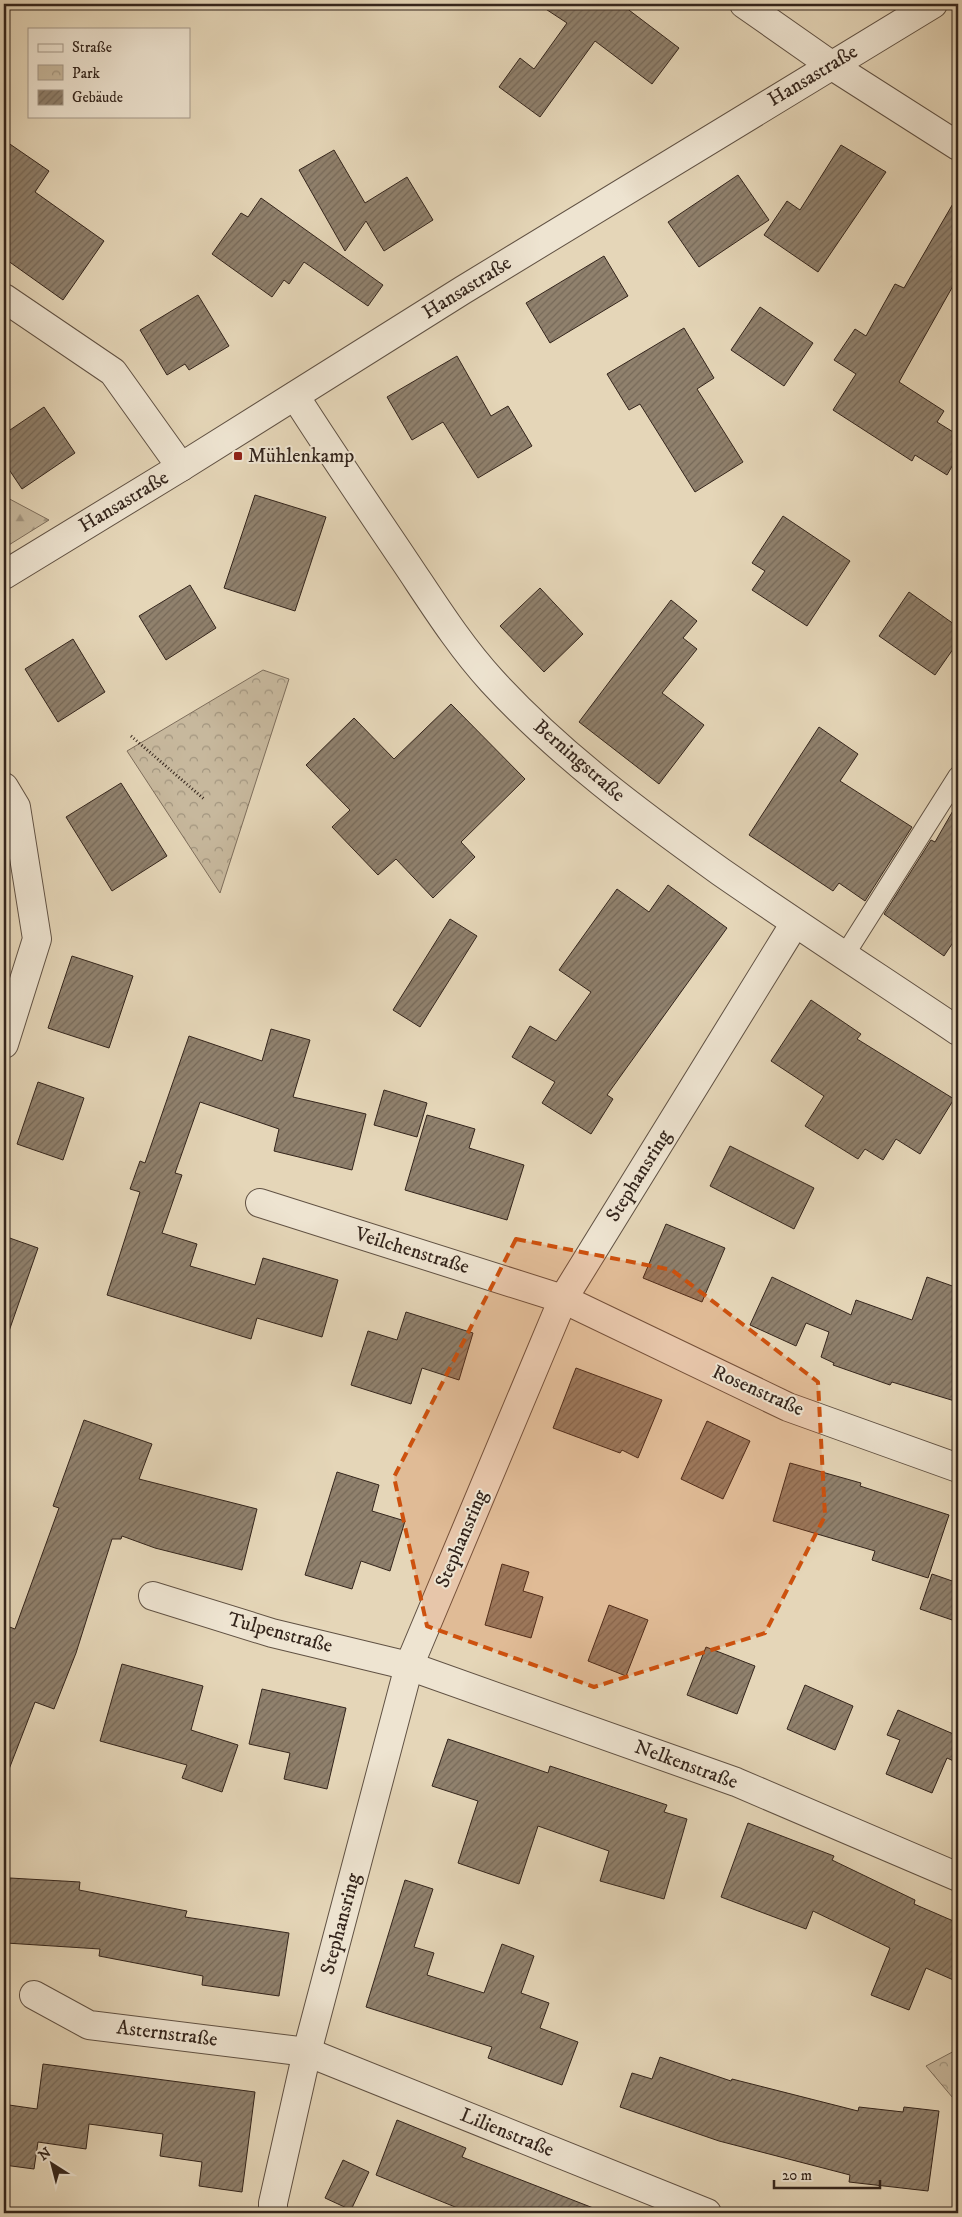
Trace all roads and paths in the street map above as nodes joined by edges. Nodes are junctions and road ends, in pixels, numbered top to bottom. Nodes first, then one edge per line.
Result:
1 (744, 4) edge
2 (933, 4) edge
3 (831, 65) junction
4 (958, 146) edge
5 (4, 298) edge
6 (295, 396) junction
7 (181, 467) junction
8 (4, 575) edge
9 (131, 736) dead end
10 (958, 776) edge
11 (4, 787) edge
12 (204, 799) dead end
13 (14, 872) edge
14 (795, 924) junction
15 (844, 956) junction
16 (958, 1030) edge
17 (4, 1044) edge
18 (260, 1203) dead end
19 (563, 1298) junction
20 (958, 1468) edge
21 (153, 1596) dead end
22 (409, 1666) junction
23 (958, 1877) edge
24 (34, 1995) dead end
25 (308, 2052) junction
26 (273, 2213) edge
27 (706, 2213) edge

1 - 3 street
2 - 3 street, Hansastraße
3 - 4 street
3 - 6 street, Hansastraße
5 - 7 street
6 - 7 street, Hansastraße
6 - 14 street, Berningstraße
7 - 8 street, Hansastraße
9 - 12 path
10 - 15 lane
11 - 13 street
13 - 17 street
14 - 15 street, Berningstraße
14 - 19 street, Stephansring
15 - 16 street, Berningstraße
18 - 19 street, Veilchenstraße
19 - 20 street, Rosenstraße
19 - 22 street, Stephansring
21 - 22 street, Tulpenstraße
22 - 23 street, Nelkenstraße
22 - 25 street, Stephansring
24 - 25 street, Asternstraße
25 - 26 street, Stephansring
25 - 27 street, Lilienstraße

